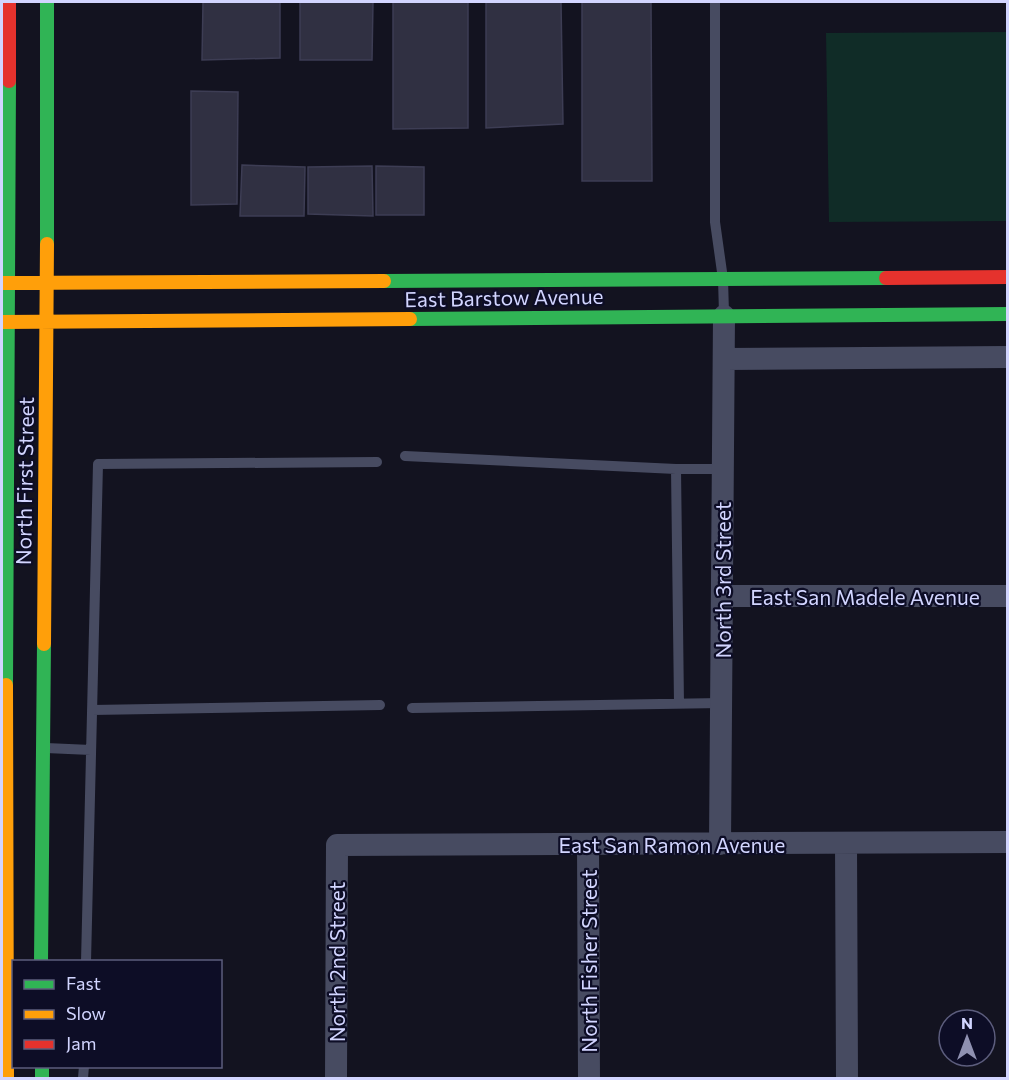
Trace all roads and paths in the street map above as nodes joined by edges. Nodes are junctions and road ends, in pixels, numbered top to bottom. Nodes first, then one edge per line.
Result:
1 (9, 2) edge
2 (47, 2) edge
3 (715, 2) edge
4 (1008, 277) edge
5 (723, 279) junction
6 (5, 283) edge
7 (47, 283) junction
8 (1008, 314) edge
9 (724, 316) junction
10 (5, 322) edge
11 (47, 322) junction
12 (1008, 357) edge
13 (724, 359) junction
14 (5, 385) edge
15 (405, 456) dead end
16 (377, 462) dead end
17 (676, 470) junction
18 (722, 470) junction
19 (722, 596) junction
20 (1008, 596) edge
21 (4, 618) edge
22 (22, 625) dead end
23 (679, 703) junction
24 (721, 703) junction
25 (380, 705) dead end
26 (412, 708) dead end
27 (92, 710) junction
28 (31, 731) dead end
29 (4, 742) edge
30 (42, 748) junction
31 (91, 750) junction
32 (846, 843) junction
33 (1008, 843) edge
34 (588, 844) junction
35 (720, 844) junction
36 (337, 845) joint
37 (4, 891) edge
38 (41, 891) junction
39 (41, 960) edge
40 (86, 960) edge
41 (4, 1012) edge
42 (7, 1078) edge
43 (336, 1078) edge
44 (588, 1078) edge
45 (847, 1078) edge

1 - 6 main road, North First Street
2 - 7 main road, North First Street
3 - 5 lane
4 - 5 main road, East Barstow Avenue
5 - 7 main road, East Barstow Avenue
5 - 9 lane
6 - 7 main road, East Barstow Avenue
6 - 10 main road, North First Street
7 - 11 main road, North First Street
8 - 9 main road, East Barstow Avenue
9 - 11 main road, East Barstow Avenue
9 - 13 street, North 3rd Street
10 - 11 main road, East Barstow Avenue
10 - 14 main road, North First Street
11 - 30 main road, North First Street
12 - 13 street
13 - 18 street, North 3rd Street
14 - 21 main road, North First Street
15 - 17 lane
16 - 27 lane
17 - 18 lane
17 - 23 lane
18 - 19 street, North 3rd Street
19 - 20 street, East San Madele Avenue
19 - 24 street, North 3rd Street
21 - 22 main road
21 - 29 main road, North First Street
23 - 24 lane
23 - 26 lane
24 - 35 street, North 3rd Street
25 - 27 lane
27 - 31 lane
28 - 30 main road
29 - 37 main road, North First Street
30 - 31 lane
30 - 38 main road, North First Street
31 - 40 lane
32 - 33 street, East San Ramon Avenue
32 - 35 street, East San Ramon Avenue
32 - 45 street
34 - 35 street, East San Ramon Avenue
34 - 36 street, East San Ramon Avenue
34 - 44 street, North Fisher Street
36 - 43 street, North 2nd Street
37 - 38 street
37 - 41 main road, North First Street
38 - 39 main road, North First Street
41 - 42 main road, North First Street

